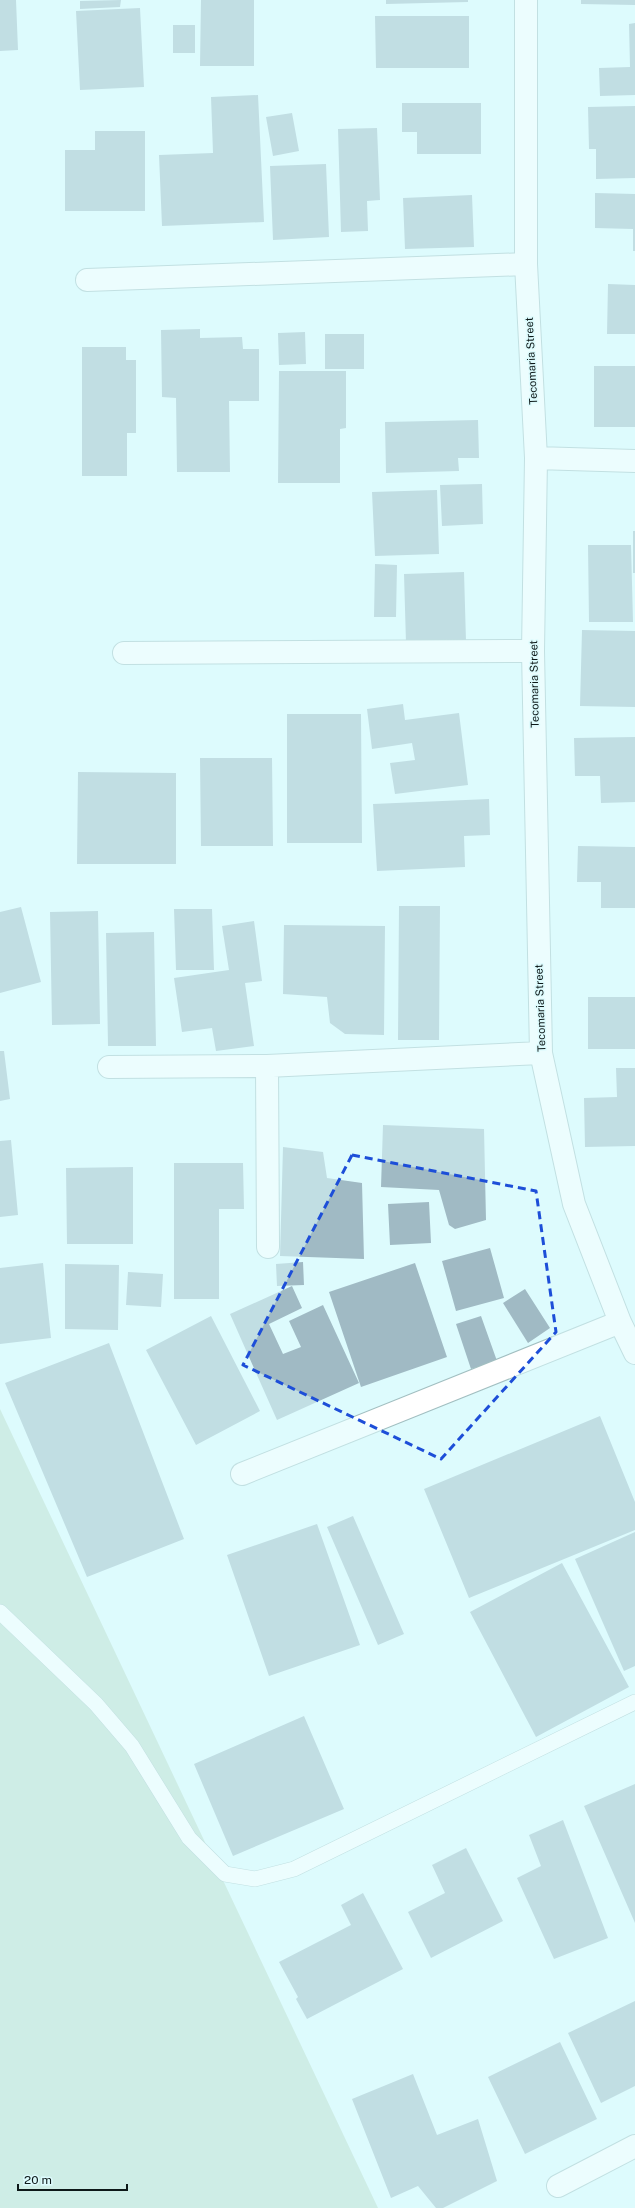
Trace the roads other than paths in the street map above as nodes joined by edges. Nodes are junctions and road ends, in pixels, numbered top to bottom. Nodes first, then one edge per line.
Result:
1 (526, 0) edge
2 (526, 264) junction
3 (86, 280) dead end
4 (536, 458) junction
5 (635, 461) edge
6 (533, 651) junction
7 (124, 653) dead end
8 (541, 1053) junction
9 (267, 1066) junction
10 (109, 1067) dead end
11 (268, 1247) dead end
12 (620, 1322) junction
13 (635, 1353) edge
14 (242, 1474) dead end
15 (0, 1612) edge
16 (635, 1702) edge
17 (635, 2146) edge
18 (558, 2186) dead end

1 - 2 street, Tecomaria Street
2 - 3 street
2 - 4 street, Tecomaria Street
4 - 5 street
4 - 6 street, Tecomaria Street
6 - 7 street
6 - 8 street, Tecomaria Street
8 - 9 street
8 - 12 street, Tecomaria Street
9 - 10 street
9 - 11 street
12 - 13 street, Tecomaria Street
12 - 14 street
15 - 16 lane
17 - 18 street

